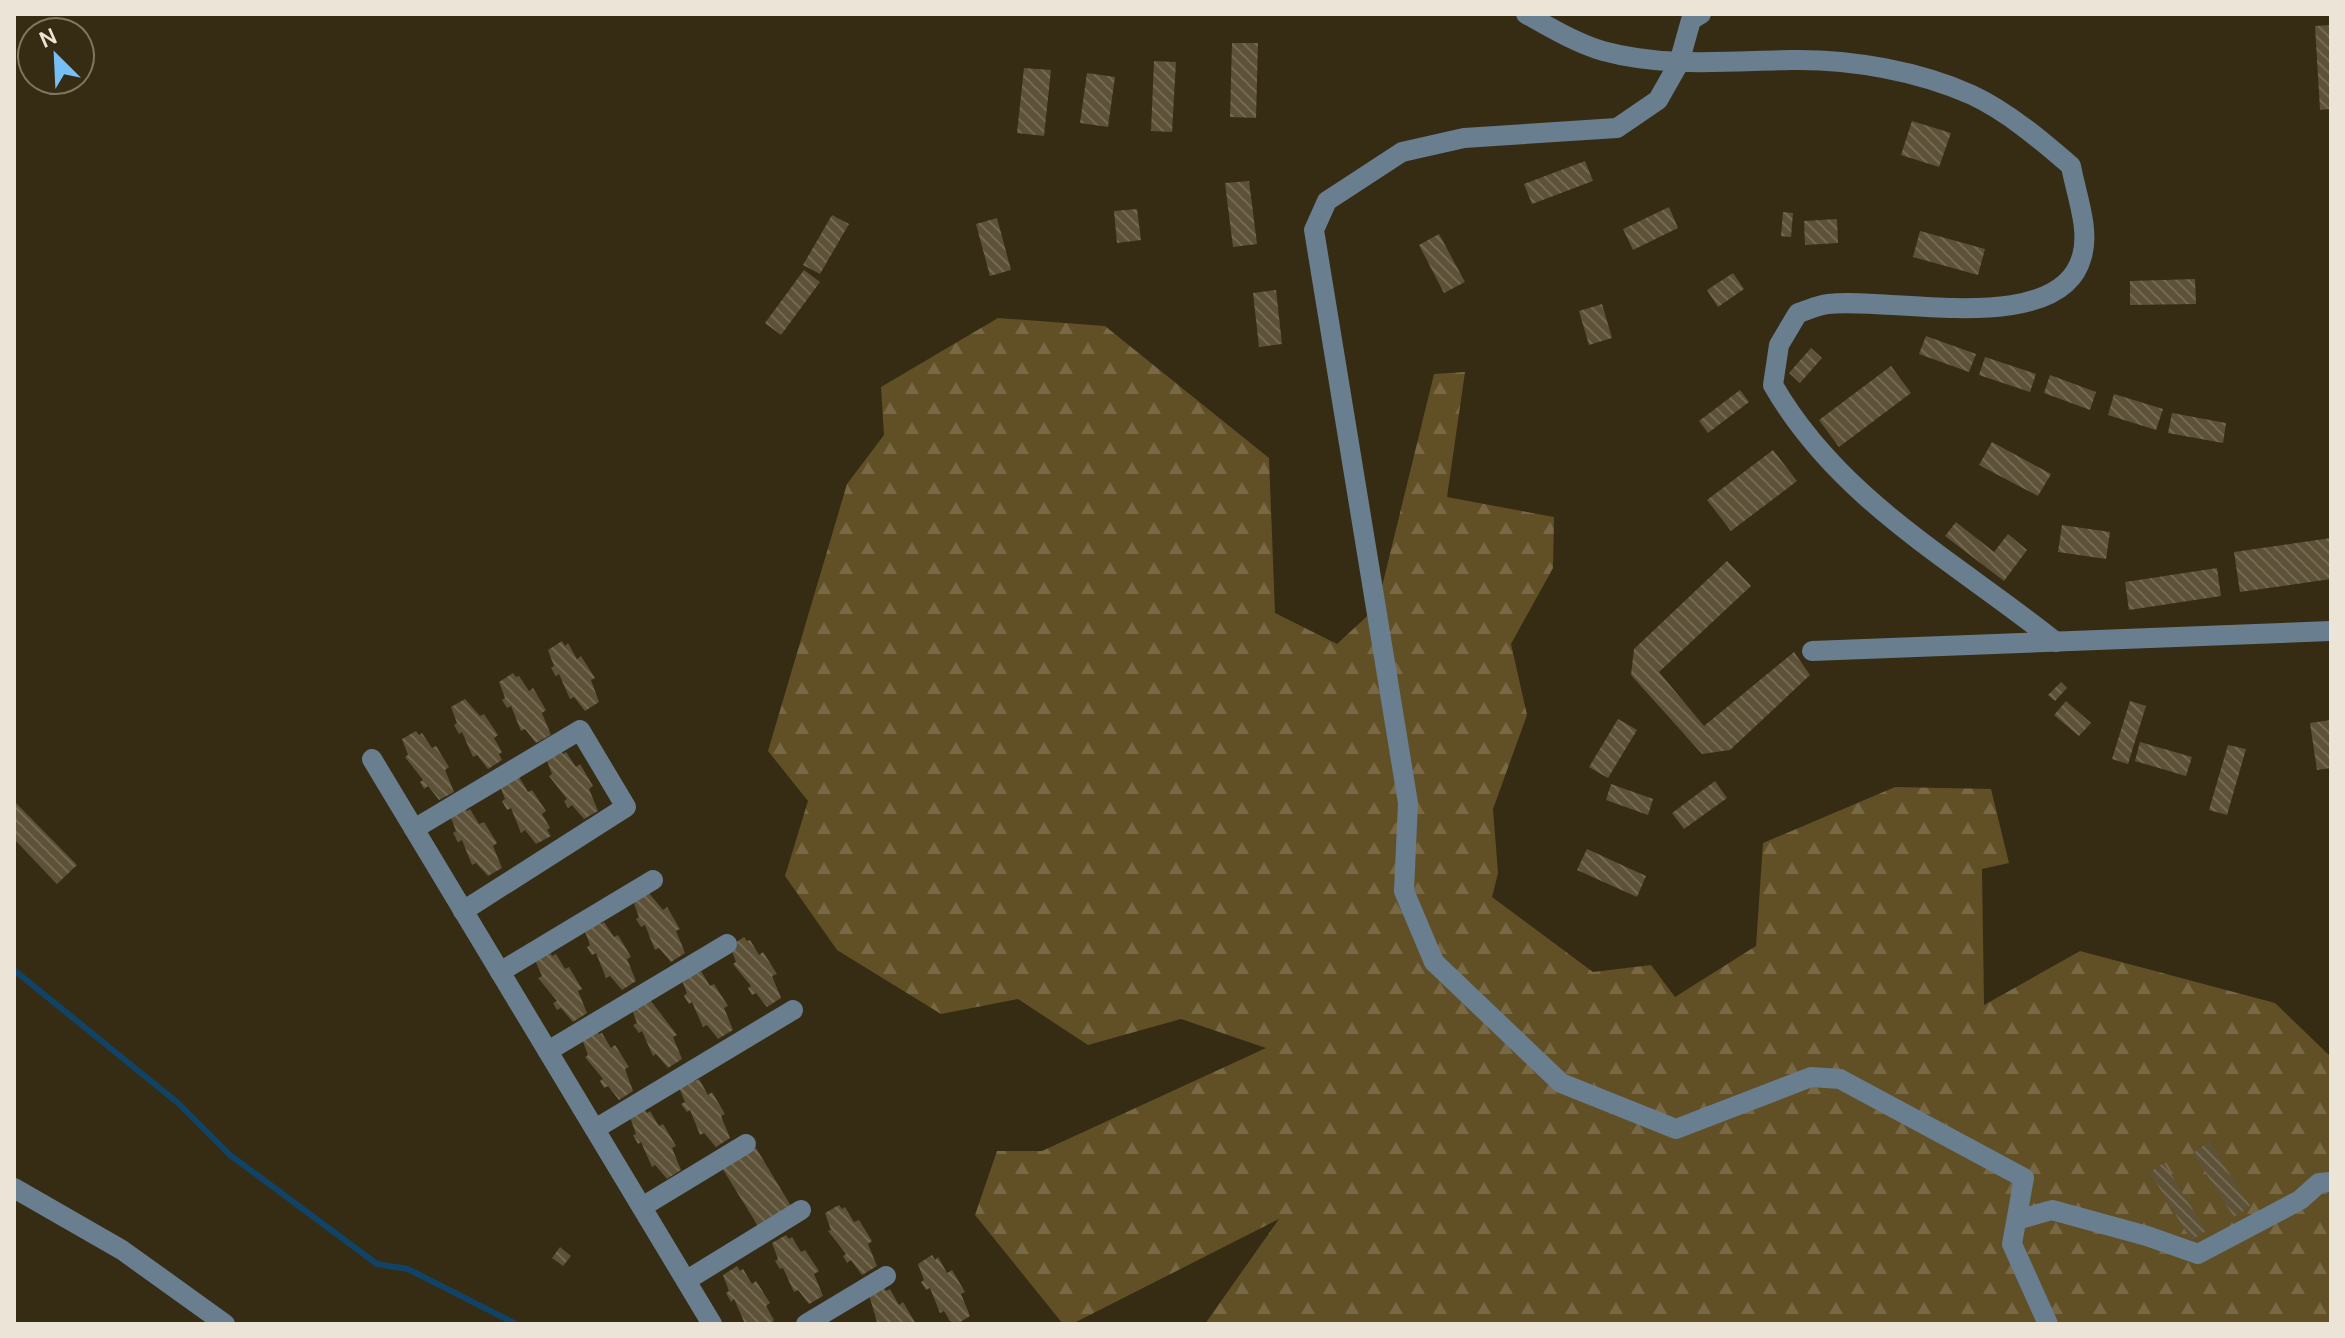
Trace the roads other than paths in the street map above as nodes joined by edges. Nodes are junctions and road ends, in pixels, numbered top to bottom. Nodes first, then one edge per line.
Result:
1 (1526, 14) edge
2 (1701, 14) edge
3 (1679, 63) junction
4 (2331, 631) edge
5 (2056, 642) junction
6 (1812, 651) dead end
7 (372, 759) dead end
8 (414, 829) junction
9 (653, 880) dead end
10 (463, 911) junction
11 (727, 944) dead end
12 (500, 972) junction
13 (793, 1010) dead end
14 (548, 1051) junction
15 (595, 1129) junction
16 (746, 1144) dead end
17 (2331, 1182) edge
18 (14, 1188) edge
19 (642, 1207) junction
20 (801, 1210) dead end
21 (2017, 1220) junction
22 (886, 1276) dead end
23 (687, 1280) junction
24 (225, 1324) edge
25 (712, 1324) edge
26 (806, 1324) edge
27 (2048, 1324) edge

1 - 3 street
2 - 3 street
3 - 5 street
3 - 21 street
4 - 5 street
5 - 6 street
7 - 8 street
8 - 10 street
8 - 10 street
9 - 12 street
10 - 12 street
11 - 14 street
12 - 14 street
13 - 15 street
14 - 15 street
15 - 19 street
16 - 19 street
17 - 21 street
18 - 24 street
19 - 23 street
20 - 23 street
21 - 27 street
22 - 26 street
23 - 25 street

